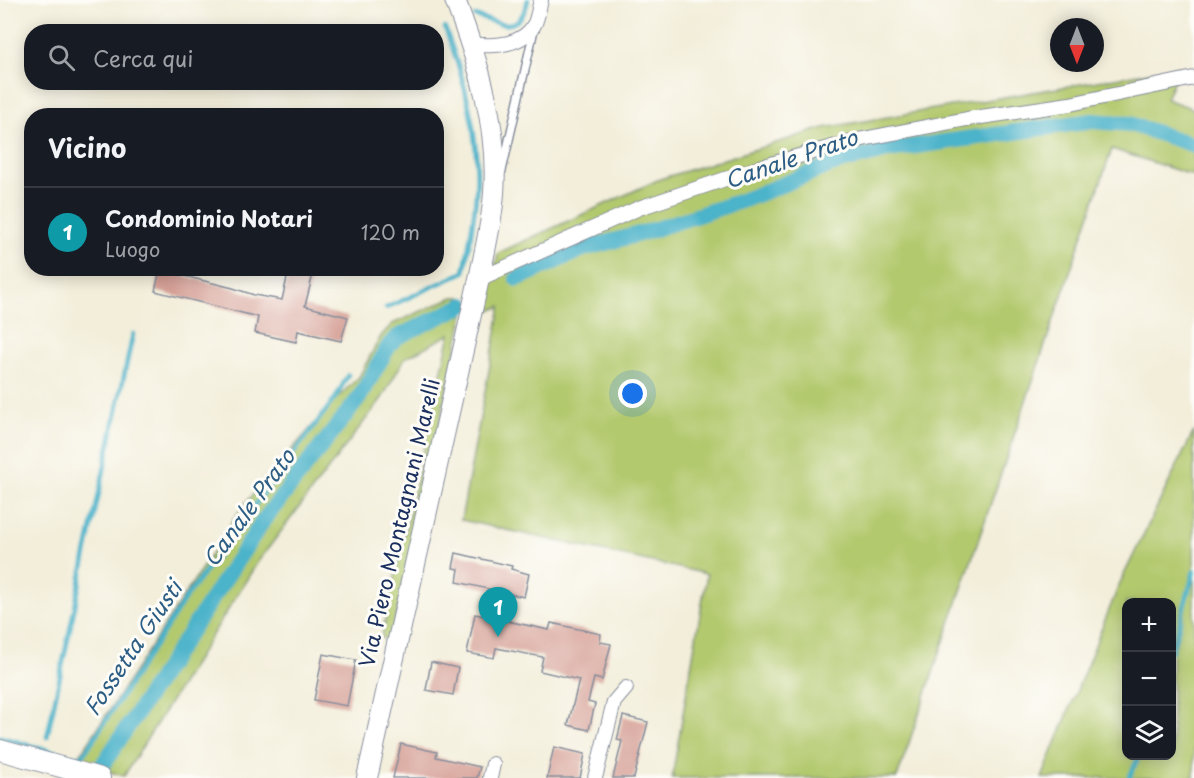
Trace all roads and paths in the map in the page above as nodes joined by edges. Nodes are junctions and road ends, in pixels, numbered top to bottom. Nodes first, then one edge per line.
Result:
1 (455, 0) edge
2 (541, 0) edge
3 (536, 22) junction
4 (472, 45) junction
5 (1194, 78) edge
6 (491, 221) junction
7 (479, 279) junction
8 (626, 688) dead end
9 (0, 750) edge
10 (100, 778) edge
11 (367, 778) edge
12 (595, 778) edge

1 - 4 street, Via Piero Montagnani Marelli
2 - 3 street
3 - 4 street
3 - 6 lane
4 - 6 street, Via Piero Montagnani Marelli
5 - 7 street
6 - 7 street, Via Piero Montagnani Marelli
7 - 11 street, Via Piero Montagnani Marelli
8 - 12 street
9 - 10 street

